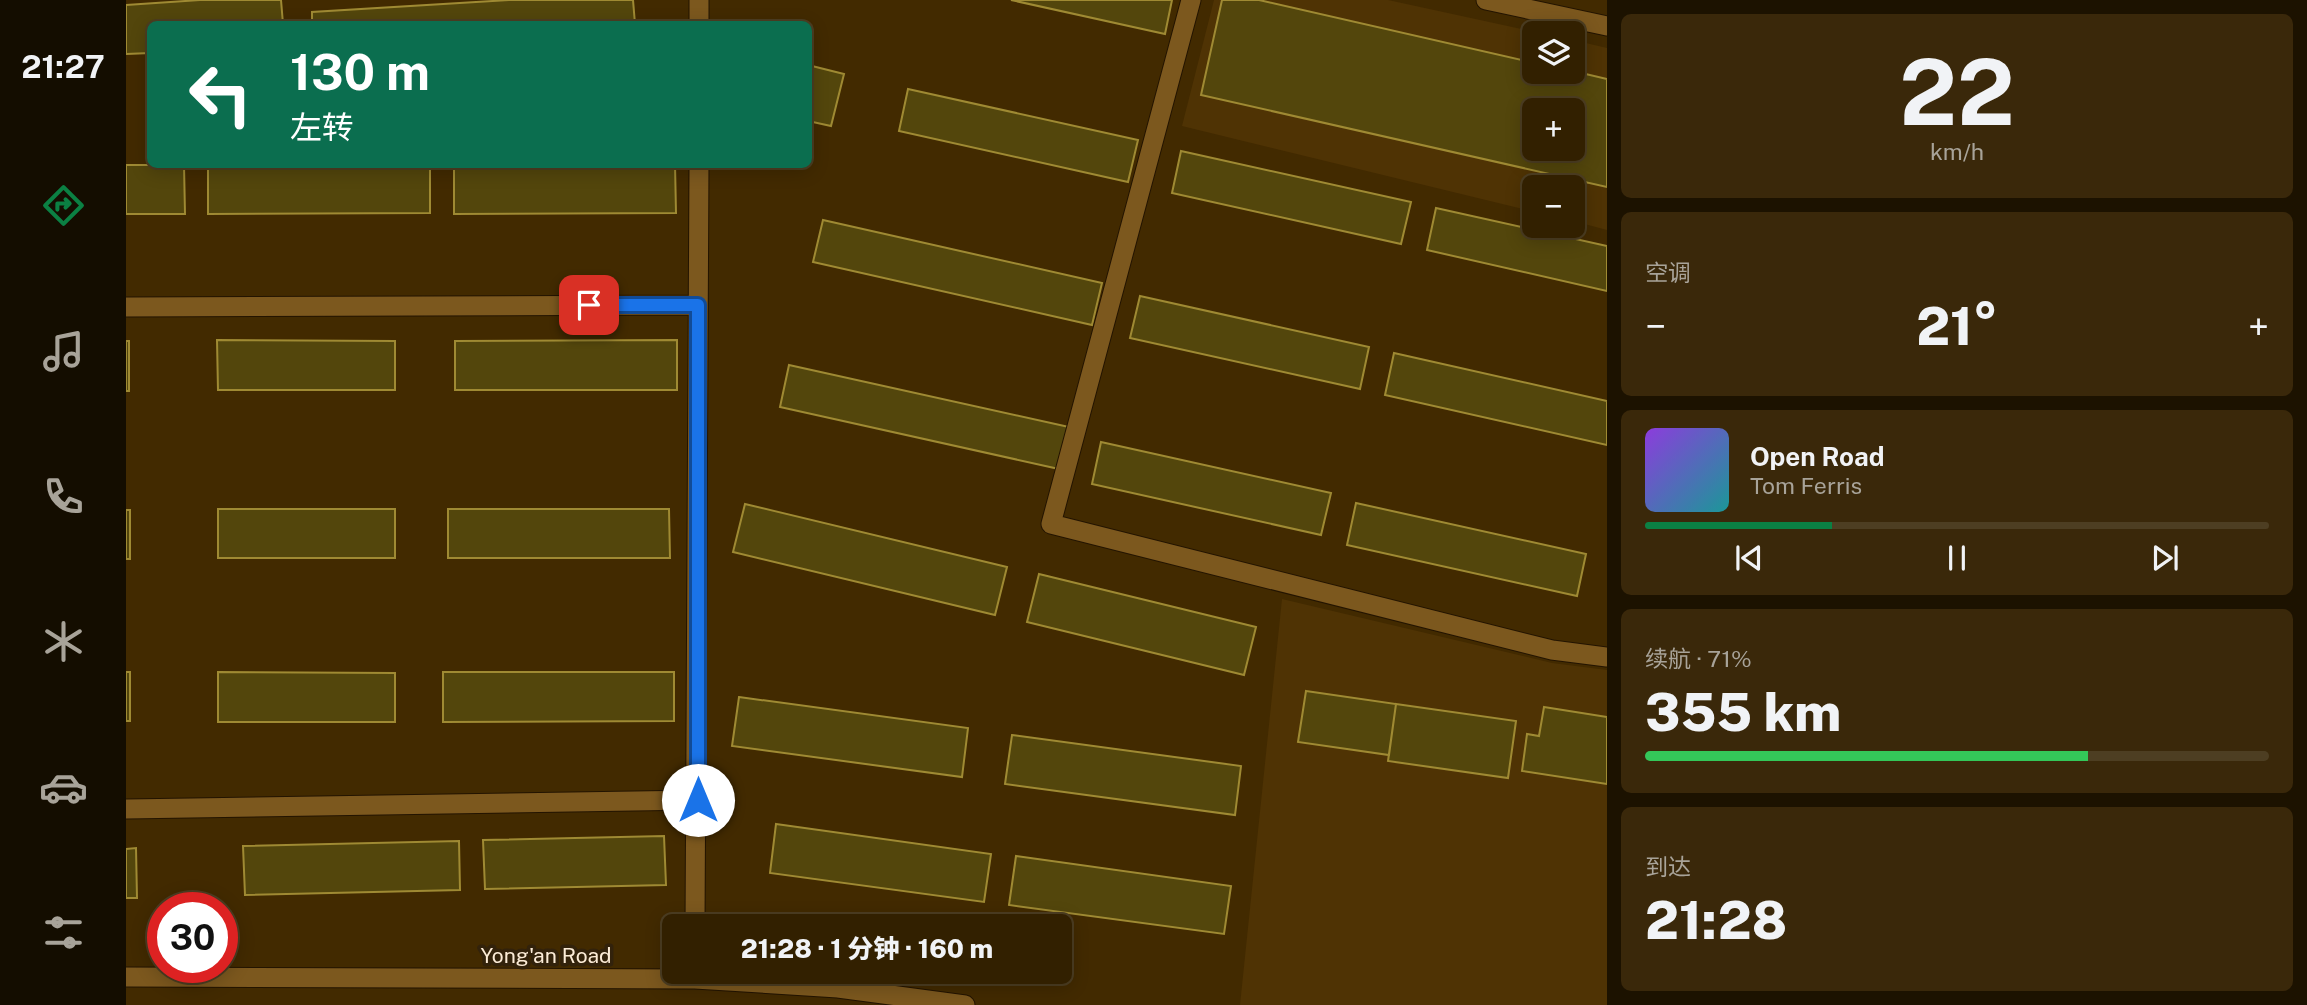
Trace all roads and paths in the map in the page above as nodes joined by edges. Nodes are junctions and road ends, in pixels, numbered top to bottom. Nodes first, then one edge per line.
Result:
1 (699, 0) edge
2 (1191, 0) edge
3 (1486, 0) edge
4 (699, 21) edge
5 (1607, 26) edge
6 (699, 168) edge
7 (698, 305) junction
8 (126, 307) edge
9 (1607, 657) edge
10 (698, 800) junction
11 (126, 809) edge
12 (695, 914) edge
13 (662, 975) edge
14 (126, 977) edge
15 (794, 984) edge
16 (965, 1005) edge

1 - 4 street
2 - 9 street
3 - 5 street
6 - 7 street
7 - 8 street
7 - 10 street
10 - 11 street
10 - 12 street
13 - 14 street, Yong'an Road
15 - 16 street, Yong'an Road

